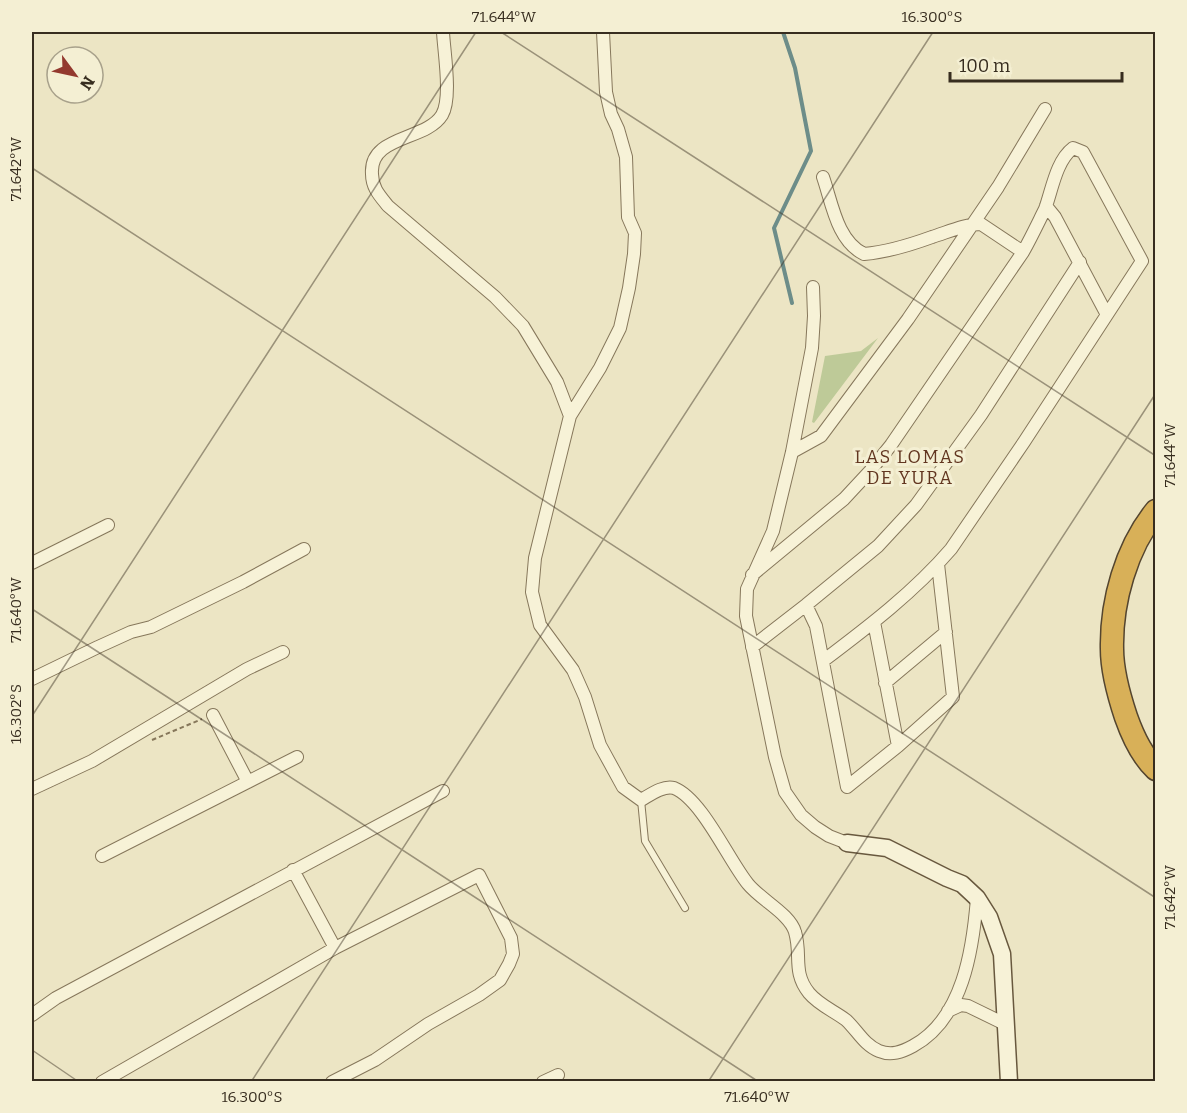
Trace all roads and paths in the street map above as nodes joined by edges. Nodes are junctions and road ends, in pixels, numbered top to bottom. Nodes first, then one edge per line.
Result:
1 (443, 32) edge
2 (603, 32) edge
3 (1045, 109) dead end
4 (823, 177) dead end
5 (1046, 206) junction
6 (972, 226) junction
7 (1023, 252) junction
8 (1080, 262) junction
9 (813, 286) dead end
10 (1106, 313) junction
11 (570, 416) junction
12 (792, 452) junction
13 (1155, 511) edge
14 (108, 525) dead end
15 (304, 549) dead end
16 (32, 563) edge
17 (938, 564) junction
18 (752, 575) junction
19 (806, 605) junction
20 (874, 622) junction
21 (946, 632) junction
22 (752, 647) junction
23 (283, 652) dead end
24 (823, 661) junction
25 (32, 679) edge
26 (885, 683) junction
27 (213, 715) joint
28 (136, 736) junction
29 (898, 746) junction
30 (297, 757) dead end
31 (1155, 769) edge
32 (248, 782) junction
33 (32, 789) edge
34 (443, 791) dead end
35 (641, 800) junction
36 (847, 843) joint
37 (102, 856) dead end
38 (293, 870) junction
39 (977, 898) junction
40 (685, 908) dead end
41 (335, 948) junction
42 (948, 1011) junction
43 (32, 1016) edge
44 (1007, 1025) junction
45 (558, 1075) dead end
46 (336, 1081) edge
47 (102, 1082) edge
48 (543, 1082) edge
49 (1009, 1082) edge

1 - 11 street
2 - 11 street
3 - 6 street
4 - 6 street
5 - 7 street
5 - 8 street
5 - 10 street
6 - 7 street
6 - 12 street
7 - 18 street
8 - 10 street
8 - 19 street
9 - 12 street
10 - 17 street
11 - 35 street
12 - 18 street
13 - 31 highway
14 - 16 street
15 - 25 street
17 - 20 street
17 - 21 street
18 - 22 street
19 - 22 street
19 - 24 street
20 - 24 street
20 - 26 street
21 - 26 street
21 - 29 street
22 - 36 street
23 - 28 street
24 - 29 street
26 - 29 street
27 - 28 path
27 - 32 street
28 - 33 street
30 - 32 street
32 - 37 street
34 - 38 street
35 - 40 lane
35 - 42 street
36 - 39 street
38 - 41 street
38 - 43 street
39 - 42 street
39 - 44 street
41 - 46 street
41 - 47 street
42 - 44 street
44 - 49 street
45 - 48 street

